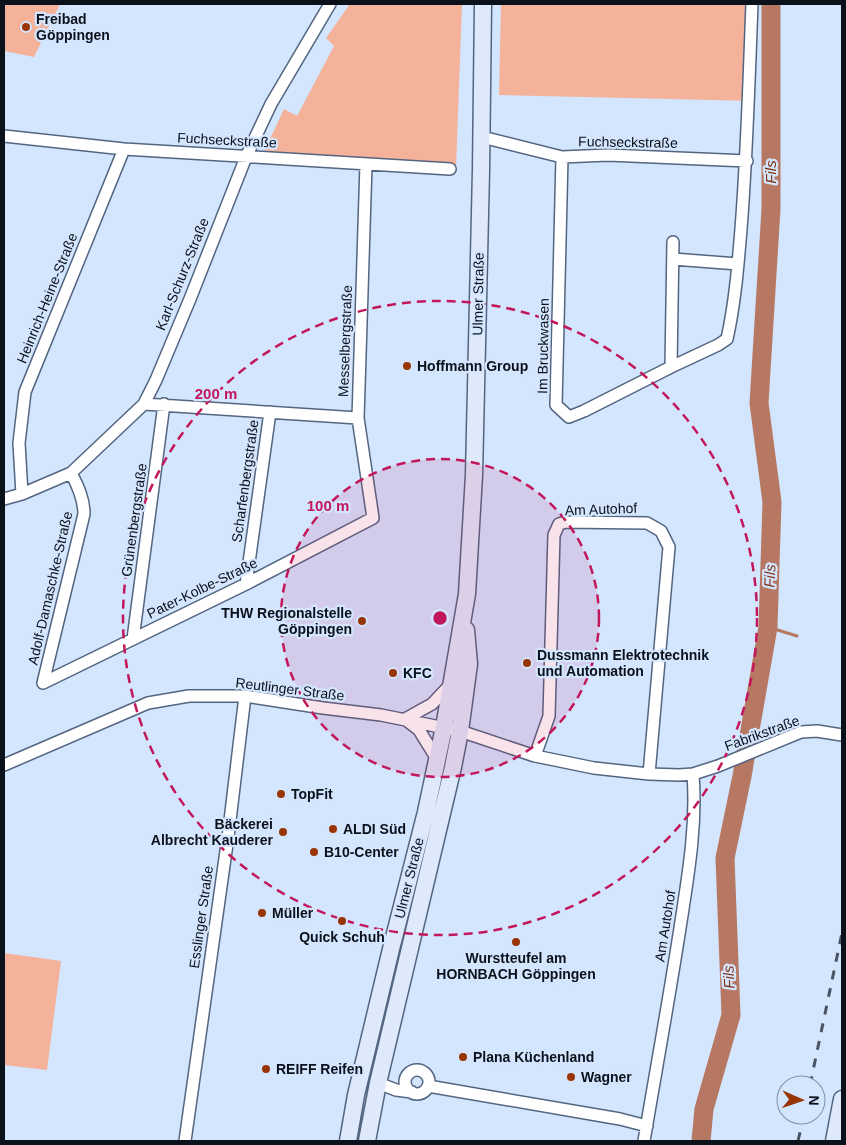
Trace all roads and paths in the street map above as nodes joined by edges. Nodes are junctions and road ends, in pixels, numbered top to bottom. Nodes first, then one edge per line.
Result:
1 (330, 4) edge
2 (483, 4) edge
3 (752, 4) edge
4 (482, 137) junction
5 (5, 140) edge
6 (124, 149) junction
7 (246, 157) junction
8 (562, 158) junction
9 (747, 160) junction
10 (366, 164) junction
11 (450, 169) dead end
12 (673, 242) dead end
13 (673, 259) junction
14 (738, 264) junction
15 (671, 367) junction
16 (144, 404) junction
17 (164, 404) junction
18 (270, 412) junction
19 (358, 418) junction
20 (71, 472) junction
21 (22, 494) junction
22 (4, 499) edge
23 (373, 518) joint
24 (246, 584) junction
25 (465, 613) junction
26 (133, 639) junction
27 (43, 683) joint
28 (450, 685) junction
29 (245, 696) junction
30 (405, 719) junction
31 (444, 727) junction
32 (460, 730) junction
33 (842, 735) edge
34 (535, 756) junction
35 (437, 759) junction
36 (4, 764) edge
37 (649, 774) junction
38 (694, 774) junction
39 (378, 1083) junction
40 (428, 1086) junction
41 (412, 1092) junction
42 (842, 1099) edge
43 (647, 1126) junction
44 (185, 1141) edge
45 (348, 1141) edge
46 (367, 1141) edge
47 (644, 1141) edge
48 (834, 1141) edge

1 - 7 street, Karl-Schurz-Straße
2 - 4 main road, Ulmer Straße
3 - 9 street, Im Bruckwasen
4 - 8 street, Fuchseckstraße
4 - 25 main road, Ulmer Straße
5 - 6 street, Fuchseckstraße
6 - 7 street, Fuchseckstraße
6 - 21 street, Heinrich-Heine-Straße
7 - 10 street, Fuchseckstraße
7 - 16 street, Karl-Schurz-Straße
8 - 9 street, Fuchseckstraße
8 - 15 street, Im Bruckwasen
9 - 14 street, Im Bruckwasen
10 - 11 street, Fuchseckstraße
10 - 19 street, Messelbergstraße
12 - 13 street
13 - 14 street
13 - 15 street
14 - 15 street, Im Bruckwasen
16 - 17 street
16 - 20 street, Karl-Schurz-Straße
17 - 18 street
17 - 26 street, Grünenbergstraße
18 - 19 street
18 - 24 street, Scharfenbergstraße
19 - 23 street, Messelbergstraße
20 - 21 street, Karl-Schurz-Straße
20 - 27 street, Adolf-Damaschke-Straße
21 - 22 street, Karl-Schurz-Straße
23 - 24 street, Pater-Kolbe-Straße
24 - 26 street, Pater-Kolbe-Straße
25 - 28 main road, Ulmer Straße
25 - 32 main road, Ulmer Straße
26 - 27 street, Pater-Kolbe-Straße
28 - 30 street
28 - 31 main road, Ulmer Straße
29 - 30 street, Reutlinger Straße
29 - 36 street, Reutlinger Straße
29 - 44 street, Esslinger Straße
30 - 31 street, Reutlinger Straße
30 - 35 street
31 - 32 street
31 - 35 main road, Ulmer Straße
32 - 34 street
32 - 39 main road, Ulmer Straße
33 - 38 street, Fabrikstraße
34 - 37 street
34 - 37 street, Am Autohof
35 - 45 main road, Ulmer Straße
37 - 38 street
38 - 43 street, Am Autohof
39 - 41 street
39 - 46 main road, Ulmer Straße
40 - 41 street
40 - 41 street
40 - 43 street
42 - 48 main road
43 - 47 street, Am Autohof

